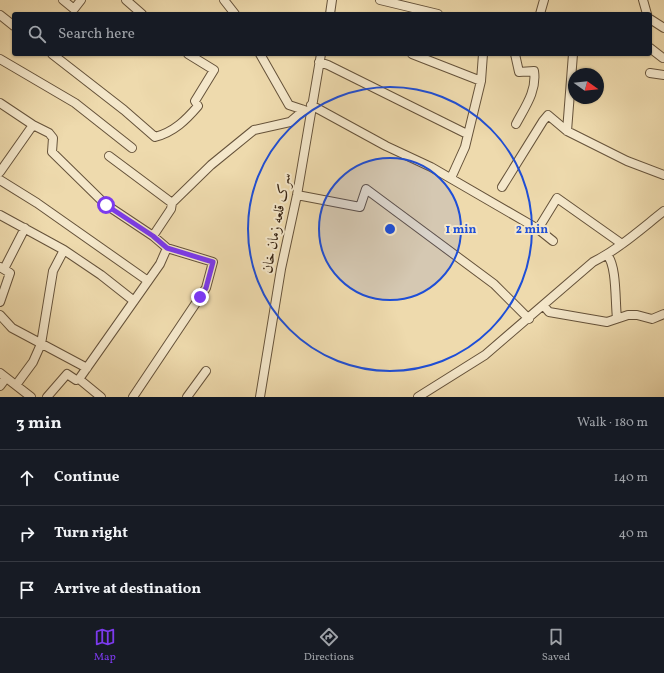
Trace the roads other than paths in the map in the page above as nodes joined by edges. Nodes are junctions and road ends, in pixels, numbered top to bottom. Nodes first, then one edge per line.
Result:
1 (63, 0) edge
2 (81, 0) edge
3 (126, 0) edge
4 (224, 0) edge
5 (332, 0) edge
6 (380, 0) edge
7 (544, 0) edge
8 (643, 0) edge
9 (140, 12) edge
10 (233, 12) edge
11 (330, 12) edge
12 (430, 12) edge
13 (541, 12) edge
14 (646, 12) edge
15 (0, 15) edge
16 (652, 20) edge
17 (12, 24) edge
18 (664, 28) edge
19 (652, 50) edge
20 (55, 56) edge
21 (191, 56) edge
22 (261, 56) edge
23 (417, 56) edge
24 (483, 56) edge
25 (515, 56) edge
26 (572, 56) edge
27 (320, 58) edge
28 (663, 58) dead end
29 (0, 59) edge
30 (650, 73) dead end
31 (664, 75) edge
32 (481, 81) junction
33 (0, 103) edge
34 (308, 109) junction
35 (516, 124) dead end
36 (33, 125) junction
37 (567, 131) junction
38 (467, 134) junction
39 (132, 148) dead end
40 (109, 156) dead end
41 (0, 172) edge
42 (664, 175) edge
43 (451, 178) junction
44 (0, 180) edge
45 (502, 187) dead end
46 (296, 194) junction
47 (172, 203) junction
48 (664, 212) edge
49 (0, 215) edge
50 (25, 228) junction
51 (538, 229) junction
52 (153, 236) junction
53 (553, 240) dead end
54 (622, 244) junction
55 (167, 248) junction
56 (64, 250) junction
57 (607, 255) junction
58 (2, 268) edge
59 (148, 281) junction
60 (134, 300) junction
61 (0, 302) edge
62 (543, 305) junction
63 (664, 314) edge
64 (0, 315) edge
65 (617, 318) junction
66 (529, 319) junction
67 (40, 344) junction
68 (87, 368) junction
69 (206, 371) dead end
70 (3, 375) edge
71 (79, 379) junction
72 (16, 385) junction
73 (0, 386) edge
74 (31, 397) edge
75 (47, 397) edge
76 (101, 397) edge
77 (134, 397) edge
78 (187, 397) edge
79 (260, 397) edge
80 (418, 397) edge

1 - 2 street
3 - 9 street
4 - 10 street
5 - 11 street
6 - 12 street
7 - 13 street
8 - 14 street
15 - 17 street
16 - 18 street
19 - 28 street
20 - 21 street
22 - 34 street
23 - 32 street
24 - 32 street
25 - 35 street
26 - 37 street
27 - 34 street, سرک قلعه زمان خان
27 - 38 street
29 - 39 street
30 - 31 street
32 - 38 street
33 - 36 street
34 - 43 street
34 - 46 street, سرک قلعه زمان خان
34 - 47 street
36 - 41 street
36 - 52 street
37 - 42 street
37 - 45 street
38 - 43 street
40 - 47 street
43 - 51 street
44 - 59 street
46 - 66 street
46 - 79 street, سرک قلعه زمان خان
47 - 52 street
48 - 54 street
49 - 50 street
50 - 56 street
50 - 58 street
51 - 53 street
51 - 54 street
52 - 55 street
54 - 57 street
55 - 59 street
55 - 77 street
56 - 60 street
56 - 67 street
57 - 62 street
57 - 65 street
58 - 61 street
59 - 60 street
60 - 68 street
62 - 65 street
62 - 66 street
63 - 65 street
64 - 67 street
66 - 80 street
67 - 68 street
67 - 72 street
68 - 71 street
69 - 78 street
70 - 72 street
70 - 73 street
71 - 75 street
71 - 76 street
72 - 74 street

